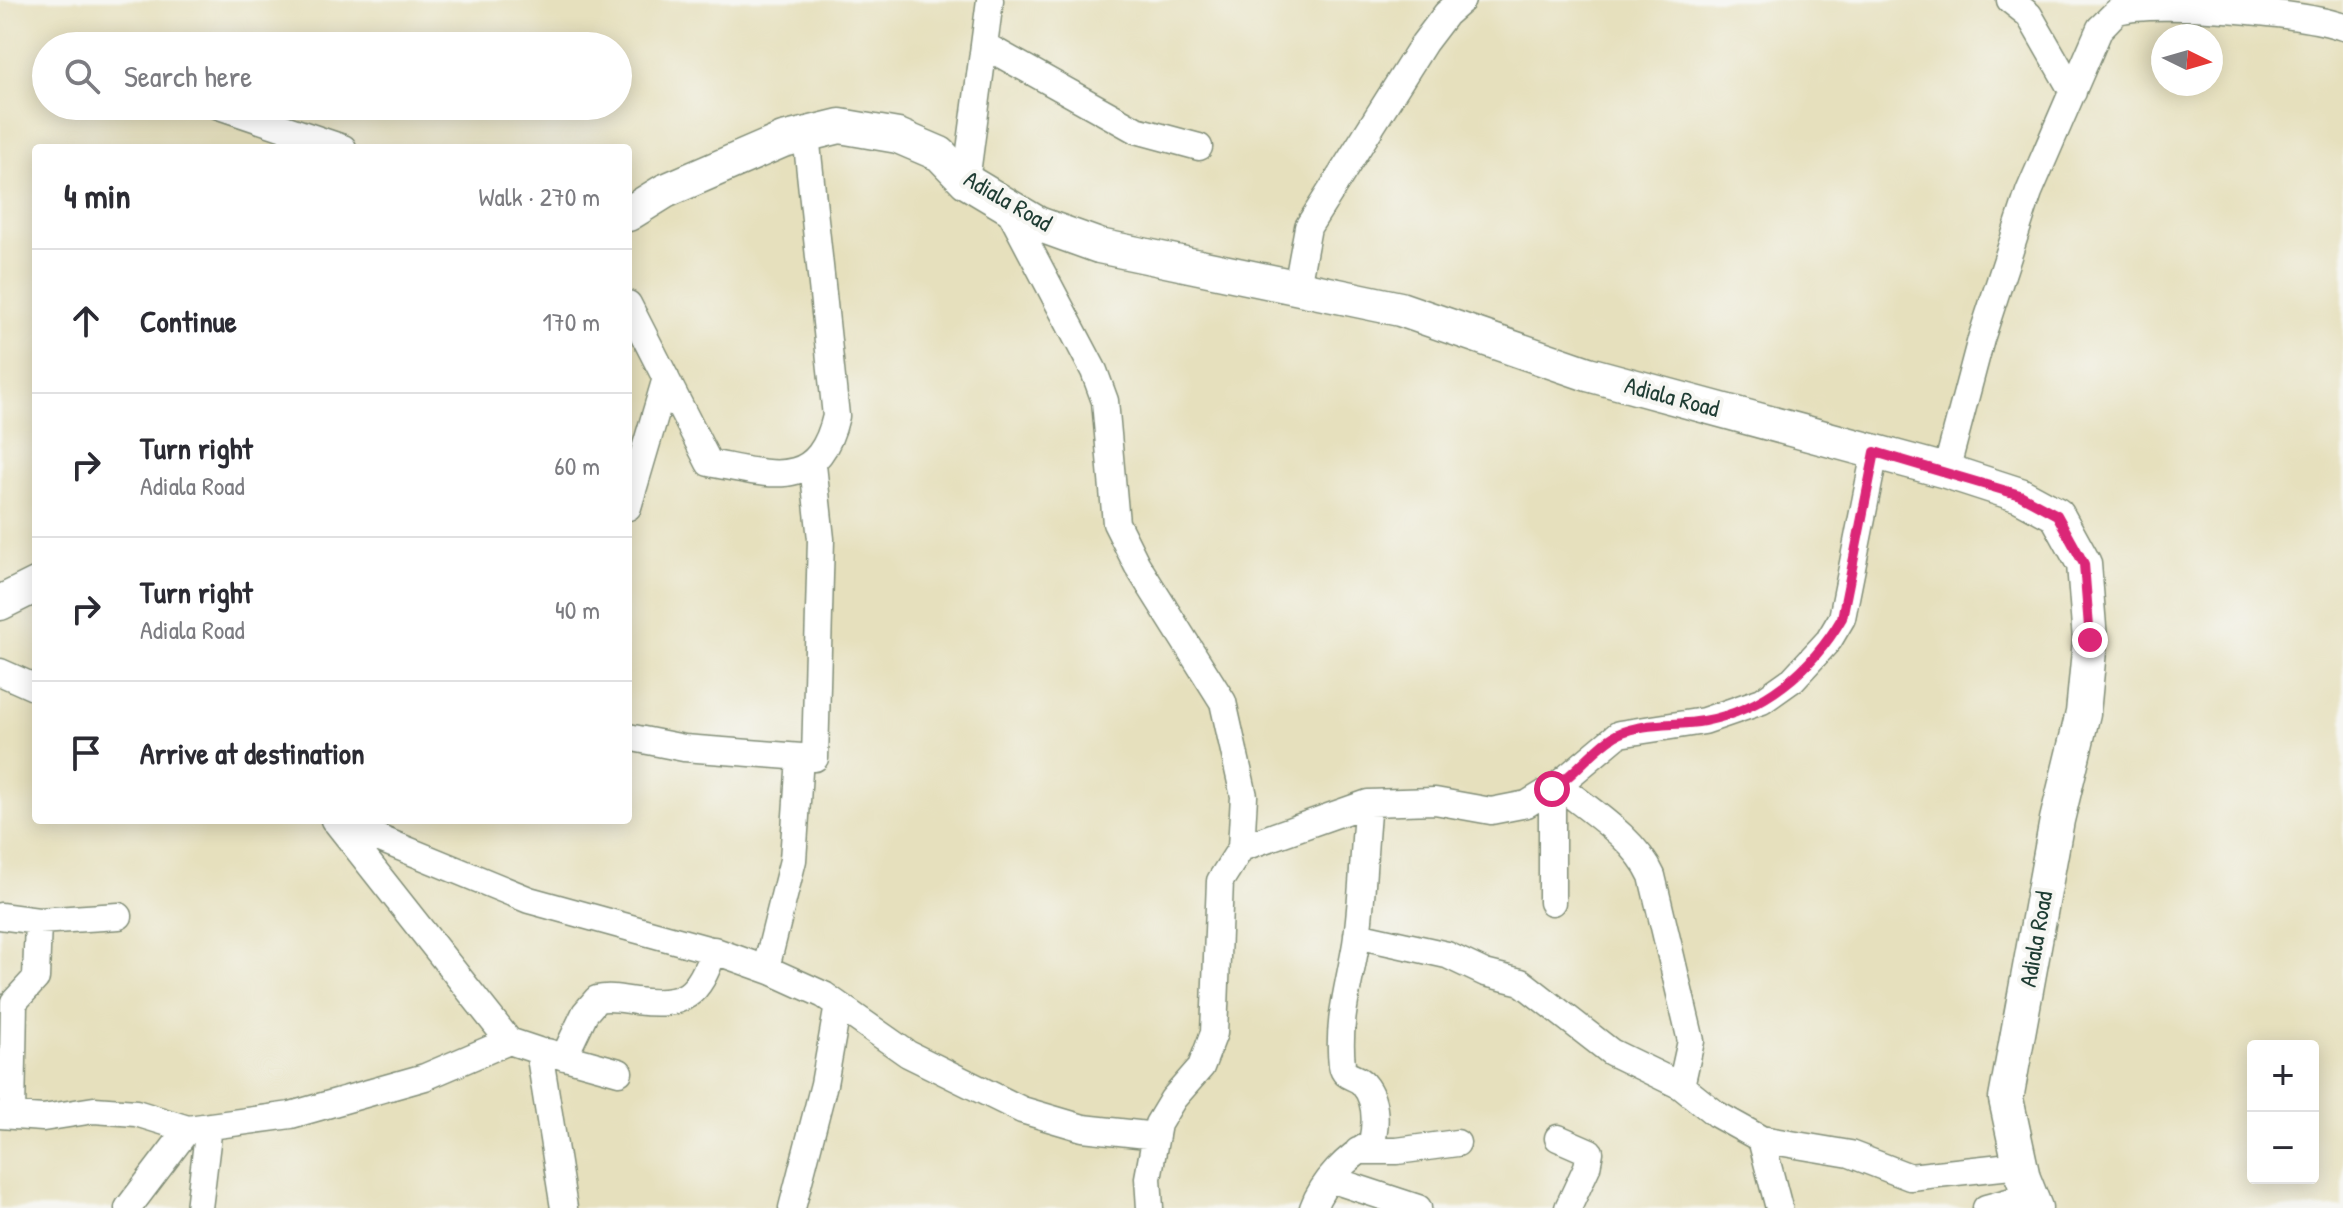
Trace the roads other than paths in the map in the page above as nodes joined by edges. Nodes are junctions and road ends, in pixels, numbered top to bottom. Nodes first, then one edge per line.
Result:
1 (990, 0) edge
2 (1462, 0) edge
3 (2010, 0) edge
4 (2343, 27) edge
5 (984, 45) junction
6 (2073, 92) junction
7 (260, 120) edge
8 (806, 135) junction
9 (331, 144) edge
10 (1199, 147) dead end
11 (966, 181) junction
12 (1006, 204) junction
13 (632, 212) edge
14 (1297, 287) junction
15 (632, 312) edge
16 (666, 378) junction
17 (1875, 452) junction
18 (813, 465) junction
19 (1946, 471) junction
20 (632, 493) edge
21 (32, 587) edge
22 (0, 603) edge
23 (0, 672) edge
24 (32, 686) edge
25 (632, 738) edge
26 (800, 757) junction
27 (1555, 787) junction
28 (1368, 803) junction
29 (337, 824) edge
30 (344, 824) edge
31 (1241, 848) junction
32 (1552, 902) dead end
33 (0, 916) edge
34 (119, 916) dead end
35 (38, 921) junction
36 (1357, 935) junction
37 (714, 950) junction
38 (766, 968) junction
39 (838, 1005) junction
40 (509, 1041) junction
41 (551, 1054) junction
42 (619, 1072) dead end
43 (1681, 1086) junction
44 (6, 1115) edge
45 (199, 1128) junction
46 (1156, 1136) junction
47 (1558, 1138) dead end
48 (1761, 1139) junction
49 (1457, 1143) dead end
50 (1358, 1151) junction
51 (1330, 1179) junction
52 (2028, 1190) edge
53 (128, 1208) edge
54 (199, 1208) edge
55 (564, 1208) edge
56 (792, 1208) edge
57 (1150, 1208) edge
58 (1313, 1208) edge
59 (1418, 1208) edge
60 (1568, 1208) edge
61 (1779, 1208) edge
62 (1986, 1208) edge

1 - 5 street
2 - 14 street
3 - 6 street
4 - 6 street
5 - 10 street
5 - 11 street
6 - 19 street
7 - 9 street
8 - 11 main road, Adiala Road
8 - 13 main road, Adiala Road
8 - 18 street
11 - 12 main road, Adiala Road
12 - 14 main road, Adiala Road
12 - 31 street
14 - 17 main road, Adiala Road
15 - 16 street
16 - 18 street
16 - 20 street
17 - 19 main road, Adiala Road
17 - 27 street
18 - 26 street
19 - 52 main road, Adiala Road
21 - 22 main road
23 - 24 street
25 - 26 street
26 - 38 street
27 - 28 street
27 - 32 street
27 - 43 street
28 - 31 street
28 - 36 street
29 - 40 street
30 - 37 street
31 - 46 street
33 - 35 street
34 - 35 street
35 - 44 street
36 - 43 street
36 - 50 street
37 - 38 street
37 - 41 street
38 - 39 street
39 - 46 street
39 - 56 street
40 - 41 street
40 - 45 street
41 - 42 street
41 - 55 street
43 - 48 street
44 - 45 street
45 - 53 street
45 - 54 street
46 - 57 street
47 - 60 street
48 - 52 street
48 - 61 street
49 - 50 street
50 - 51 street
51 - 58 street
51 - 59 street
52 - 62 street

